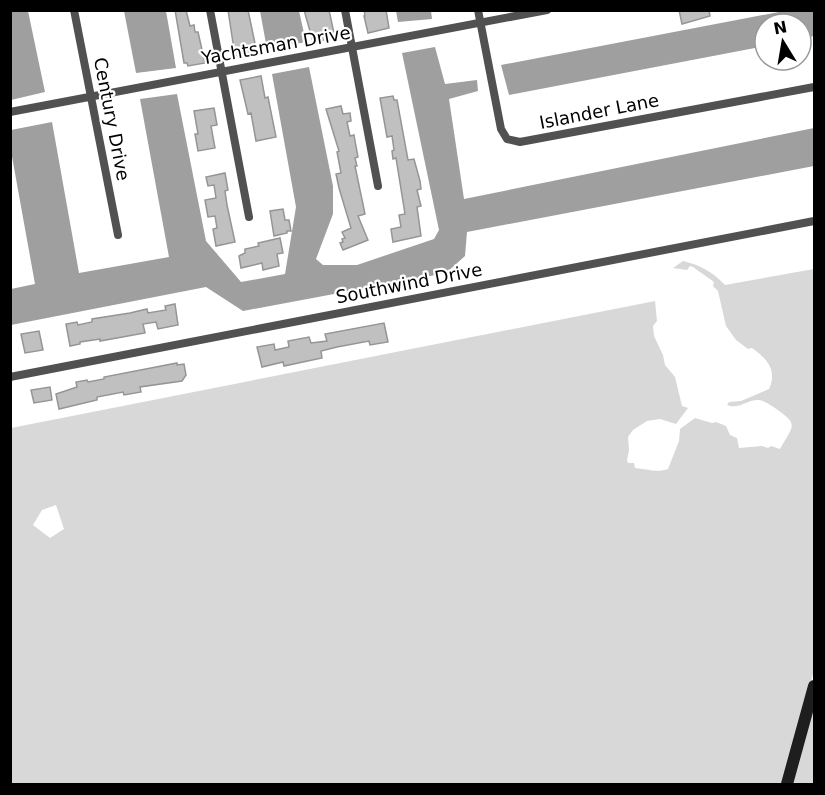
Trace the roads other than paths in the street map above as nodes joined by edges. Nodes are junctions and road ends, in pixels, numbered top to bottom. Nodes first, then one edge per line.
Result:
1 (74, 10) edge
2 (210, 10) edge
3 (345, 10) edge
4 (478, 10) edge
5 (547, 10) edge
6 (480, 23) junction
7 (352, 47) junction
8 (222, 71) junction
9 (814, 87) edge
10 (90, 96) junction
11 (10, 112) edge
12 (378, 186) dead end
13 (249, 217) dead end
14 (814, 221) edge
15 (118, 235) dead end
16 (10, 377) edge
17 (814, 686) edge
18 (787, 784) edge

1 - 10 street, Century Drive
2 - 8 street
3 - 7 street
4 - 6 street, Islander Lane
5 - 6 street, Yachtsman Drive
6 - 7 street, Yachtsman Drive
6 - 9 street, Islander Lane
7 - 8 street, Yachtsman Drive
7 - 12 street
8 - 10 street, Yachtsman Drive
8 - 13 street
10 - 11 street, Yachtsman Drive
10 - 15 street, Century Drive
14 - 16 street, Southwind Drive
17 - 18 street

